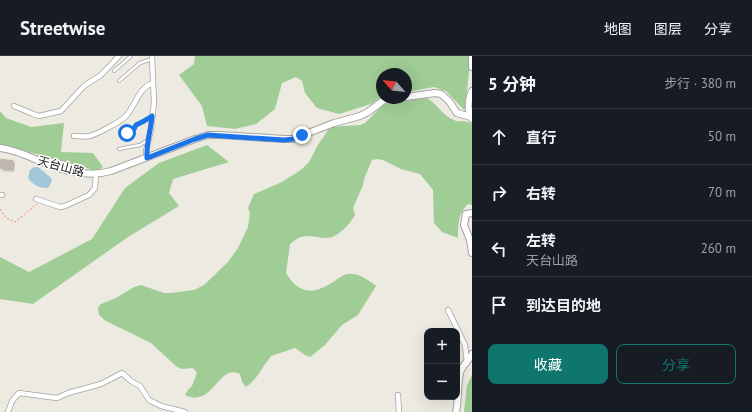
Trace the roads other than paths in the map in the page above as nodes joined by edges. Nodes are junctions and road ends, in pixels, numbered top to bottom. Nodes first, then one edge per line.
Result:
1 (118, 56) edge
2 (131, 56) edge
3 (152, 57) edge
4 (472, 58) edge
5 (472, 67) edge
6 (114, 71) dead end
7 (119, 81) dead end
8 (153, 83) junction
9 (472, 91) edge
10 (412, 96) edge
11 (379, 104) edge
12 (14, 106) dead end
13 (152, 116) junction
14 (471, 118) edge
15 (127, 133) dead end
16 (74, 136) dead end
17 (148, 140) junction
18 (0, 148) edge
19 (119, 150) dead end
20 (147, 158) junction
21 (96, 173) junction
22 (38, 200) road end
23 (472, 213) edge
24 (472, 253) edge
25 (448, 310) dead end
26 (472, 354) edge
27 (467, 363) junction
28 (398, 395) dead end
29 (8, 412) edge
30 (185, 412) edge
31 (399, 412) edge
32 (456, 412) edge

1 - 12 street
2 - 6 lane
3 - 7 lane
3 - 8 street
4 - 5 street
8 - 13 street
8 - 16 street
9 - 14 street
10 - 14 street
11 - 20 street, 天台山路
13 - 15 lane
13 - 17 street
17 - 19 lane
17 - 20 street
18 - 21 street, 天台山路
20 - 21 street, 天台山路
21 - 22 street
23 - 24 street
25 - 27 street
26 - 27 street
27 - 32 street
28 - 31 street
29 - 30 street

